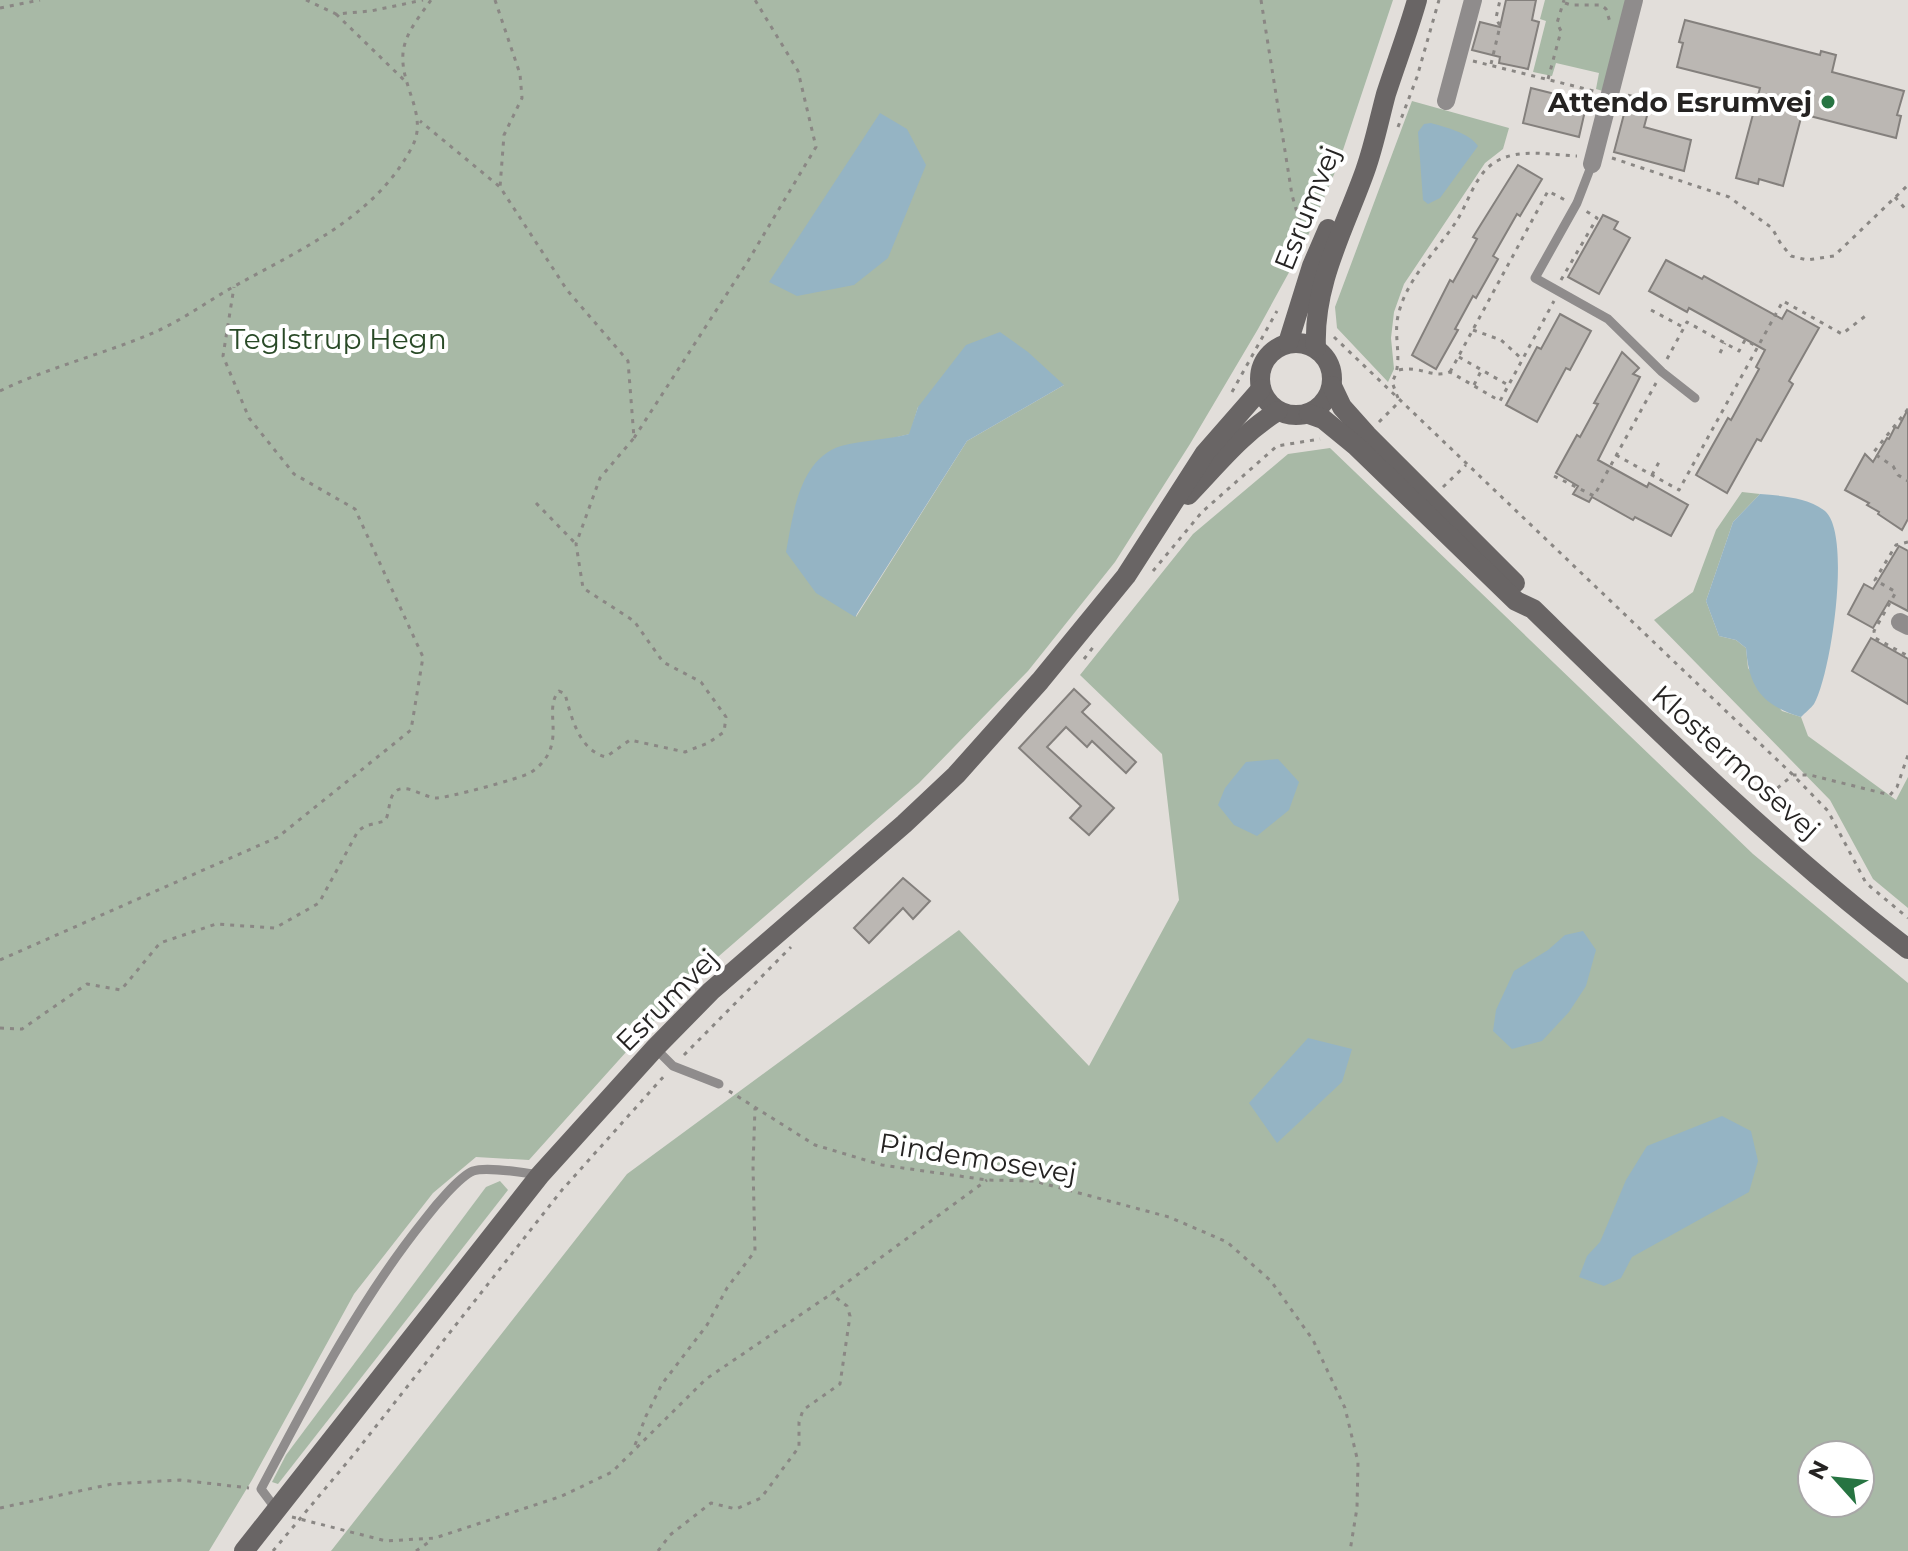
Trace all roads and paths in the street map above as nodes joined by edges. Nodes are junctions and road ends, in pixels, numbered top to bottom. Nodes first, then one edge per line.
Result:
1 (40, 0) edge
2 (306, 0) edge
3 (423, 0) edge
4 (431, 0) edge
5 (495, 0) edge
6 (755, 0) edge
7 (1261, 0) edge
8 (1417, 0) edge
9 (1439, 0) edge
10 (1473, 0) edge
11 (1500, 0) edge
12 (1634, 0) edge
13 (1564, 1) edge
14 (1600, 2) edge
15 (0, 8) edge
16 (336, 14) junction
17 (1611, 28) dead end
18 (1458, 57) junction
19 (1491, 64) junction
20 (1548, 79) junction
21 (404, 80) junction
22 (1609, 95) junction
23 (1385, 97) junction
24 (1446, 101) dead end
25 (420, 121) junction
26 (1396, 132) dead end
27 (1593, 160) junction
28 (1908, 185) edge
29 (500, 187) junction
30 (1895, 197) junction
31 (1908, 212) edge
32 (1319, 233) dead end
33 (234, 287) junction
34 (1559, 292) junction
35 (1651, 310) dead end
36 (1277, 312) dead end
37 (1868, 314) dead end
38 (1684, 328) junction
39 (1473, 330) dead end
40 (1324, 342) junction
41 (1288, 343) junction
42 (1725, 343) junction
43 (1758, 347) junction
44 (1720, 353) dead end
45 (1458, 357) dead end
46 (1522, 359) junction
47 (1663, 368) junction
48 (1398, 370) junction
49 (1481, 370) junction
50 (1474, 385) junction
51 (1508, 385) junction
52 (1332, 386) junction
53 (1261, 389) junction
54 (0, 391) edge
55 (1231, 393) dead end
56 (1695, 398) dead end
57 (1399, 402) junction
58 (1908, 409) edge
59 (1278, 411) junction
60 (1309, 414) junction
61 (1372, 429) dead end
62 (634, 438) junction
63 (1322, 439) dead end
64 (1616, 455) junction
65 (1258, 462) dead end
66 (1659, 462) dead end
67 (1652, 475) junction
68 (1554, 476) dead end
69 (1908, 481) edge
70 (536, 503) dead end
71 (1163, 521) junction
72 (1908, 542) edge
73 (576, 544) junction
74 (1533, 609) junction
75 (1908, 656) edge
76 (1908, 755) edge
77 (1793, 775) junction
78 (1748, 813) junction
79 (1908, 918) edge
80 (1908, 949) edge
81 (0, 960) edge
82 (0, 1028) edge
83 (655, 1048) junction
84 (673, 1066) junction
85 (719, 1084) joint
86 (755, 1108) junction
87 (540, 1175) junction
88 (987, 1180) junction
89 (831, 1294) junction
90 (635, 1446) junction
91 (261, 1489) junction
92 (0, 1508) edge
93 (278, 1511) junction
94 (299, 1519) junction
95 (435, 1538) junction
96 (244, 1551) edge
97 (273, 1551) edge
98 (416, 1551) edge
99 (658, 1551) edge
100 (1350, 1551) edge

1 - 15 path
2 - 16 path
3 - 16 path
4 - 21 path
5 - 29 path
6 - 62 path
7 - 32 path
8 - 23 main road, Esrumvej
9 - 26 path
10 - 18 street
11 - 19 path
12 - 22 street
13 - 14 path
13 - 20 path
14 - 17 path
16 - 21 path
18 - 19 path
18 - 24 street
19 - 20 path
20 - 22 path
21 - 25 path
22 - 27 street
23 - 40 main road, Esrumvej
23 - 41 main road, Esrumvej
25 - 29 path
25 - 33 path
27 - 30 path
27 - 34 lane
27 - 48 path
28 - 30 path
29 - 62 path
30 - 31 path
33 - 54 path
33 - 81 path
34 - 46 path
34 - 47 lane
35 - 38 path
36 - 55 path
37 - 43 path
38 - 42 path
38 - 47 path
39 - 46 path
40 - 41 main road
40 - 52 main road
40 - 57 path
41 - 53 main road
42 - 43 path
42 - 44 path
43 - 67 path
45 - 49 path
46 - 51 path
47 - 56 lane
47 - 64 path
48 - 50 path
48 - 57 path
49 - 50 path
49 - 51 path
50 - 51 path
52 - 60 main road
52 - 74 main road, Klostermosevej
53 - 59 main road
53 - 71 main road, Esrumvej
57 - 61 path
57 - 77 path
58 - 69 path
59 - 60 main road
59 - 71 main road, Esrumvej
60 - 74 main road, Klostermosevej
62 - 73 path
63 - 65 path
64 - 67 path
64 - 68 path
66 - 67 path
70 - 73 path
71 - 83 main road, Esrumvej
72 - 75 path
73 - 82 path
74 - 78 main road, Klostermosevej
76 - 77 path
77 - 78 path
77 - 79 path
78 - 80 main road, Klostermosevej
83 - 84 lane
83 - 87 main road, Esrumvej
84 - 85 lane
84 - 94 path
85 - 86 path, Pindemosevej
86 - 88 path, Pindemosevej
86 - 90 path
87 - 91 lane
87 - 93 main road, Esrumvej
88 - 89 path
88 - 100 path, Pindemosevej
89 - 90 path
89 - 99 path
90 - 95 path
91 - 92 path
91 - 93 lane
93 - 94 path
93 - 96 main road, Esrumvej
94 - 95 path
94 - 97 path
95 - 98 path

